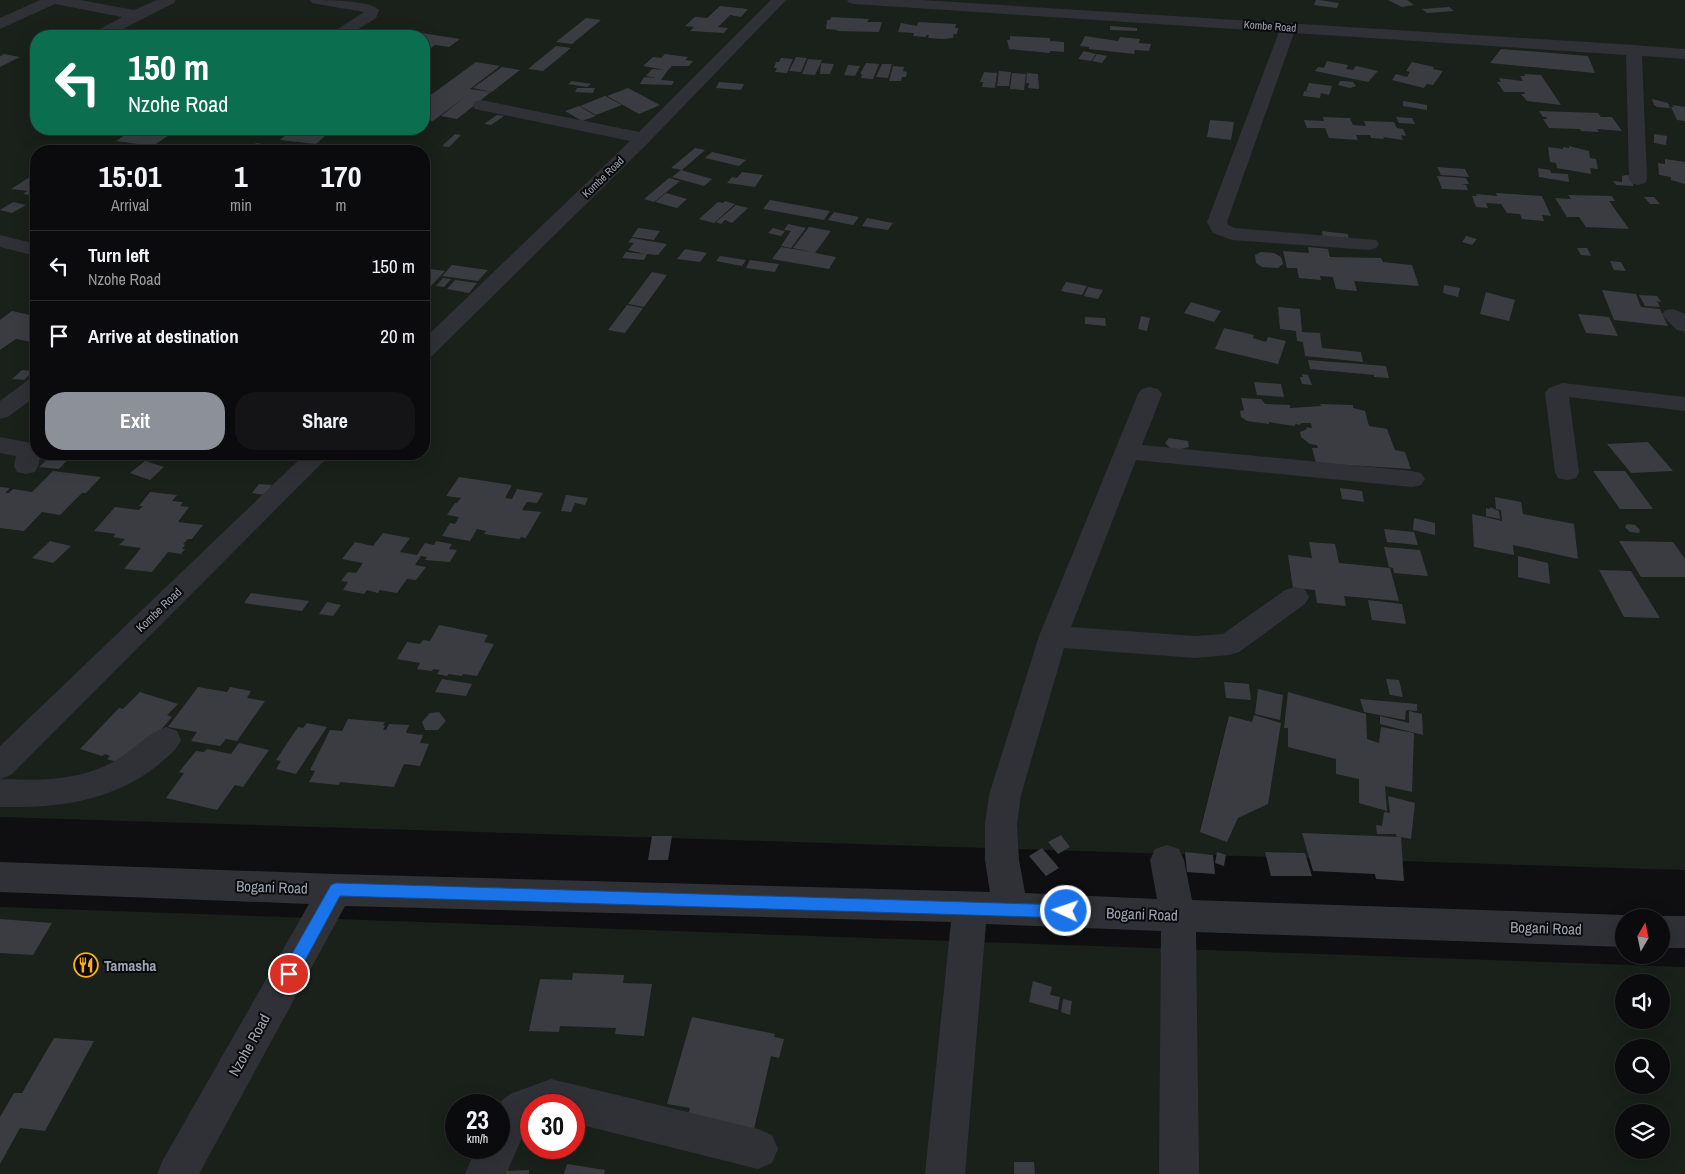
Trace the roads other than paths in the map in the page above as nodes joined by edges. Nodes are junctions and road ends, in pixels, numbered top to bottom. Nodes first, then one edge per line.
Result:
1 (52, 0) edge
2 (57, 0) edge
3 (169, 0) edge
4 (317, 0) edge
5 (779, 0) edge
6 (854, 0) edge
7 (136, 15) junction
8 (0, 24) edge
9 (1289, 27) junction
10 (109, 30) edge
11 (346, 30) edge
12 (1634, 50) junction
13 (1685, 54) edge
14 (481, 105) dead end
15 (644, 138) junction
16 (1638, 179) dead end
17 (0, 241) edge
18 (1369, 244) dead end
19 (30, 248) edge
20 (430, 345) edge
21 (30, 390) edge
22 (1150, 394) dead end
23 (1685, 404) edge
24 (0, 412) edge
25 (0, 445) edge
26 (1126, 452) junction
27 (313, 460) edge
28 (26, 466) dead end
29 (1567, 472) dead end
30 (1412, 479) dead end
31 (1295, 597) dead end
32 (1053, 636) junction
33 (166, 740) dead end
34 (0, 766) edge
35 (0, 793) edge
36 (1167, 860) dead end
37 (0, 877) edge
38 (336, 890) junction
39 (970, 907) junction
40 (1010, 909) junction
41 (1178, 916) junction
42 (1615, 931) edge
43 (1670, 932) edge
44 (1685, 932) edge
45 (510, 1120) edge
46 (758, 1149) dead end
47 (492, 1159) edge
48 (177, 1174) edge
49 (485, 1174) edge
50 (945, 1174) edge
51 (1179, 1174) edge

1 - 8 street
2 - 7 street
3 - 7 street
4 - 11 street
5 - 15 street, Kombe Road
6 - 9 street, Kombe Road
7 - 10 street
9 - 12 street, Kombe Road
9 - 18 street
12 - 13 street, Kombe Road
12 - 16 street
14 - 15 street
15 - 20 street, Kombe Road
17 - 19 street
21 - 24 street
22 - 26 street
23 - 29 street
25 - 28 street
26 - 30 street
26 - 32 street
27 - 34 street, Kombe Road
31 - 32 street
32 - 40 street
33 - 35 street
36 - 41 street
37 - 38 street, Bogani Road
38 - 39 street, Bogani Road
38 - 48 street, Nzohe Road
39 - 40 street, Bogani Road
39 - 50 street
40 - 41 street, Bogani Road
41 - 42 street, Bogani Road
41 - 51 street
43 - 44 street
45 - 46 street
47 - 49 street

